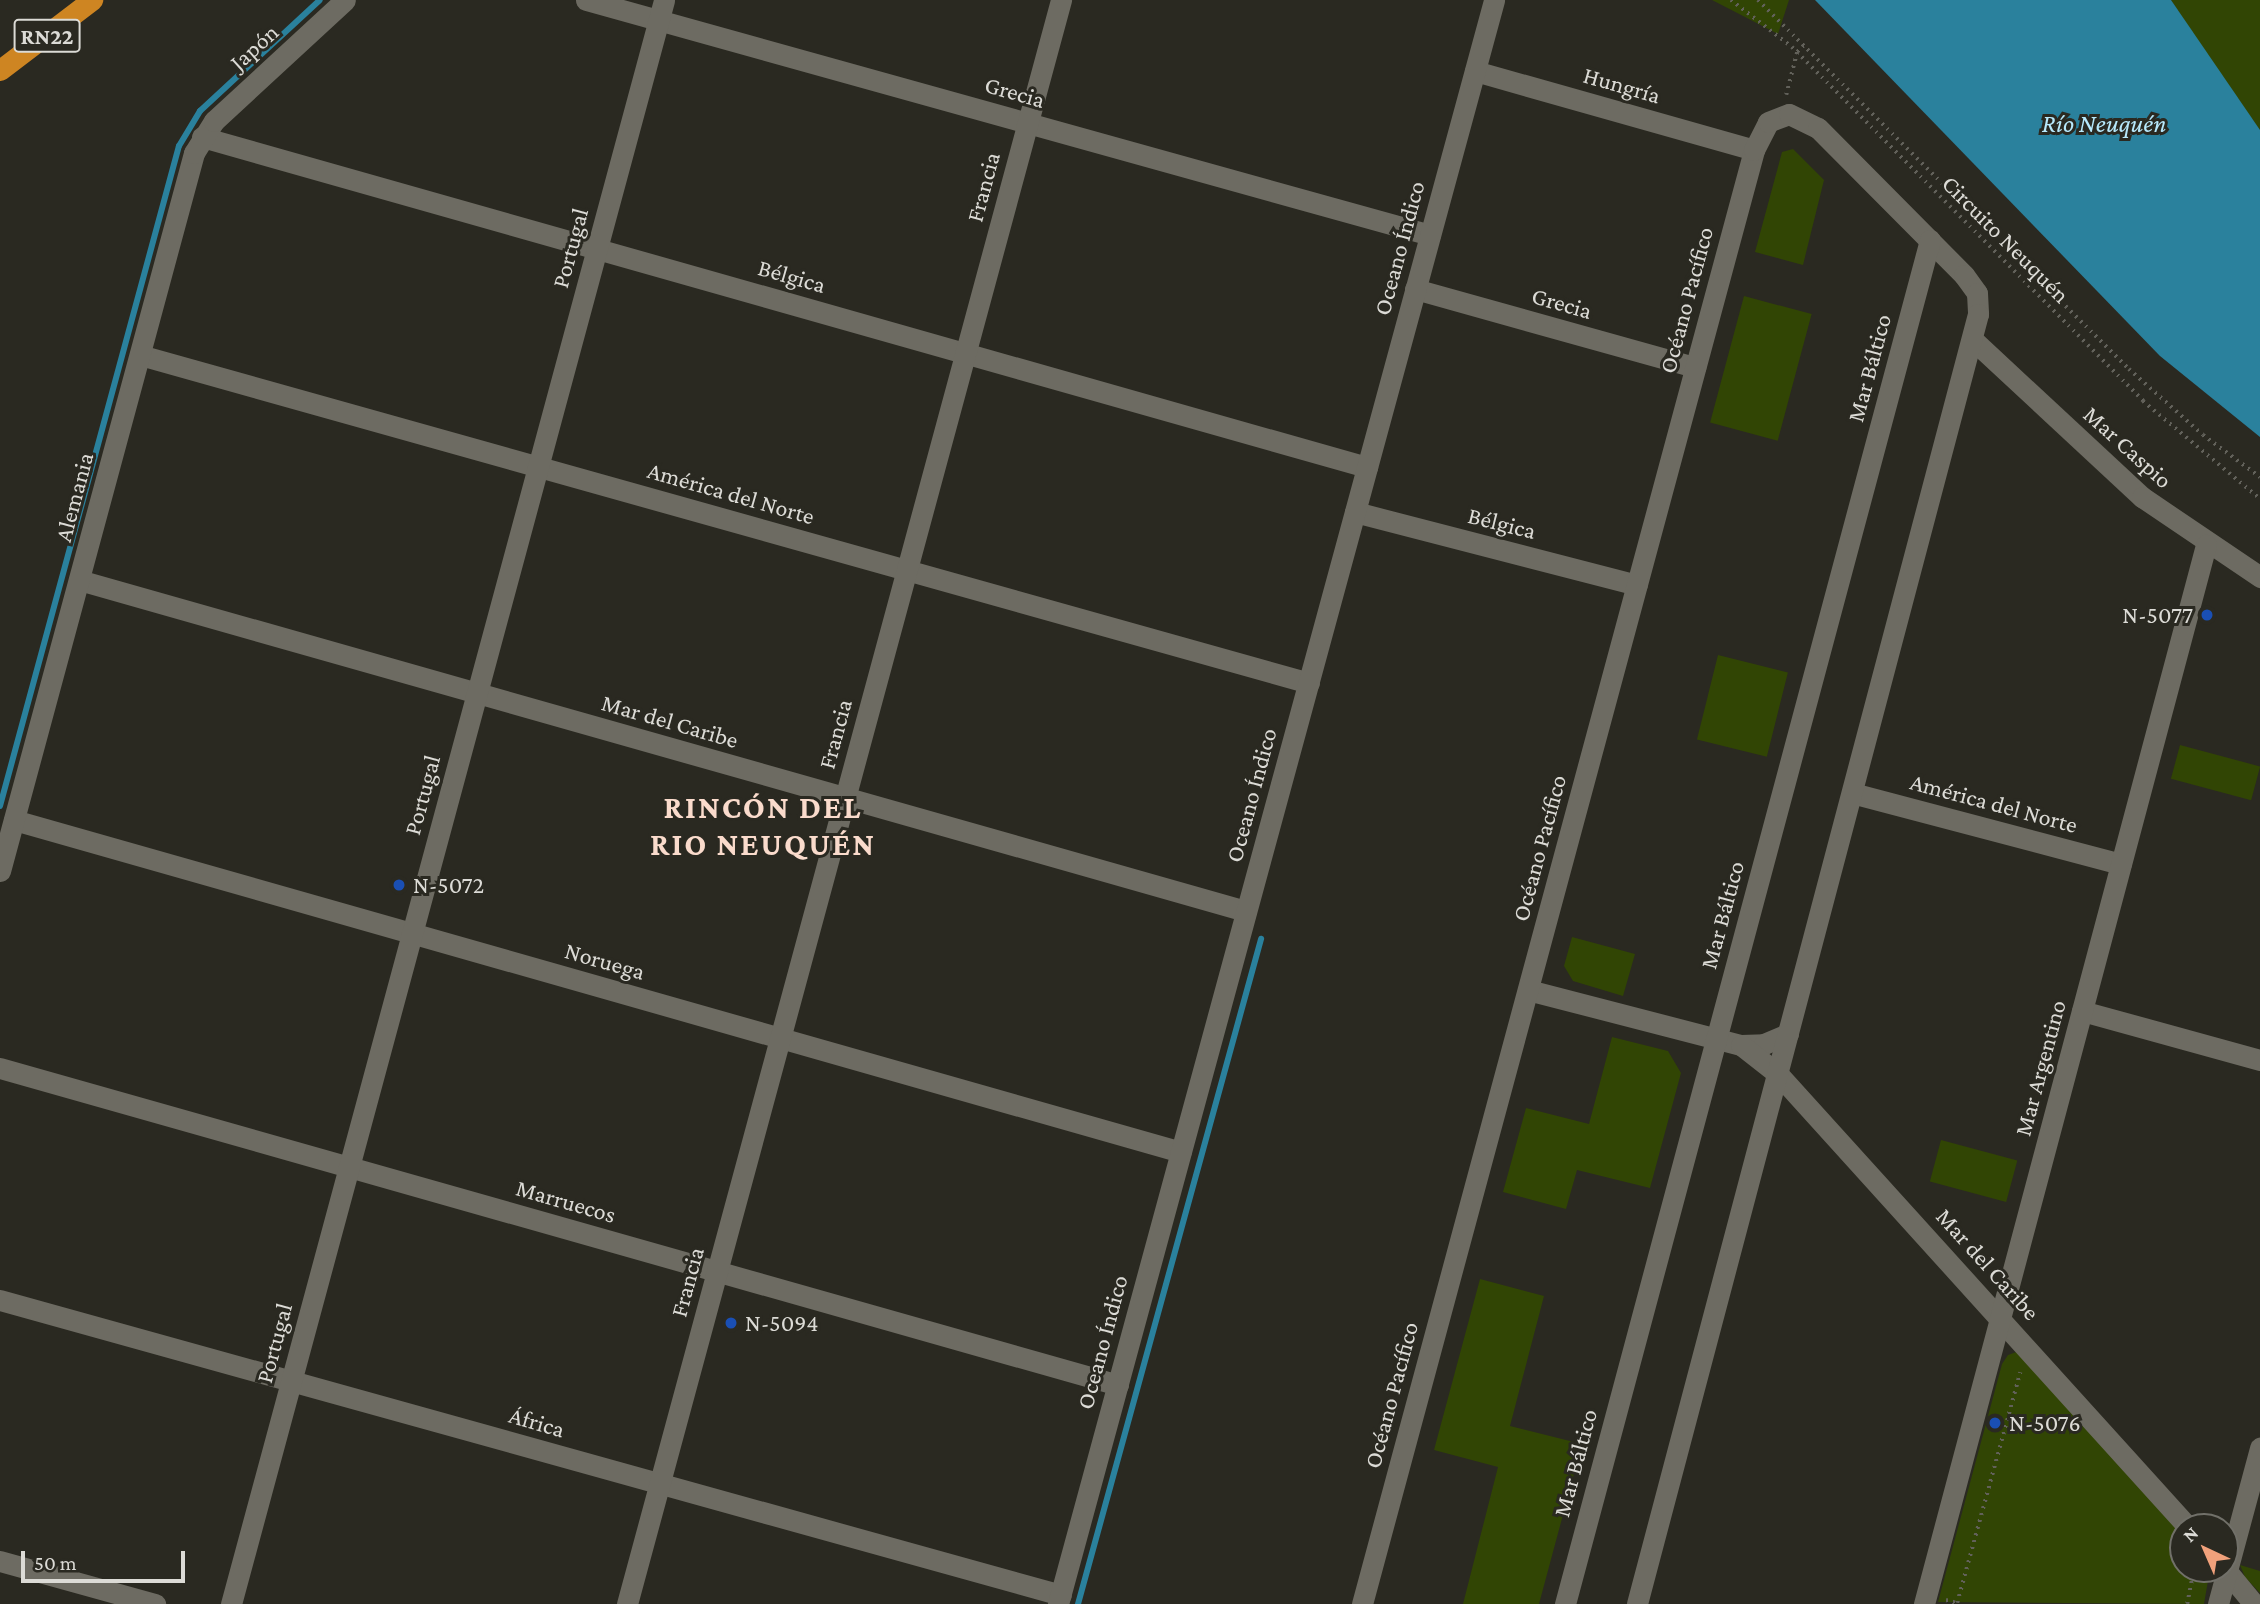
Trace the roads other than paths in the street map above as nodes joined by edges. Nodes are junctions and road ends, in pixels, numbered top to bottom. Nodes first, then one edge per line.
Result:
1 (92, 0) edge
2 (345, 0) edge
3 (586, 0) edge
4 (1061, 0) edge
5 (1494, 0) edge
6 (661, 10) edge
7 (0, 70) edge
8 (1475, 71) junction
9 (1028, 123) junction
10 (202, 137) junction
11 (1754, 150) junction
12 (1430, 235) junction
13 (1930, 240) junction
14 (597, 248) junction
15 (1415, 289) junction
16 (1973, 340) junction
17 (965, 353) junction
18 (140, 355) junction
19 (1695, 367) junction
20 (538, 466) junction
21 (1367, 467) junction
22 (1355, 512) junction
23 (2206, 545) junction
24 (907, 570) junction
25 (2260, 577) edge
26 (79, 580) junction
27 (1637, 585) junction
28 (1309, 682) junction
29 (477, 693) junction
30 (1852, 793) junction
31 (845, 797) junction
32 (14, 820) junction
33 (2121, 864) junction
34 (0, 871) edge
35 (1246, 911) junction
36 (412, 933) junction
37 (1528, 990) junction
38 (2082, 1011) junction
39 (1788, 1034) junction
40 (780, 1038) junction
41 (1716, 1038) junction
42 (1741, 1045) junction
43 (2260, 1060) edge
44 (0, 1068) edge
45 (1778, 1074) junction
46 (1181, 1152) junction
47 (349, 1167) junction
48 (717, 1272) junction
49 (0, 1300) edge
50 (2001, 1316) junction
51 (291, 1381) junction
52 (1118, 1385) junction
53 (2260, 1448) edge
54 (660, 1484) junction
55 (2176, 1513) edge
56 (2239, 1523) edge
57 (0, 1561) edge
58 (2223, 1583) edge
59 (2237, 1583) edge
60 (1059, 1600) edge
61 (155, 1604) edge
62 (231, 1604) edge
63 (628, 1604) edge
64 (1362, 1604) edge
65 (1565, 1604) edge
66 (1637, 1604) edge
67 (1924, 1604) edge
68 (2218, 1604) edge
69 (2254, 1604) edge

1 - 7 highway, RN22
2 - 10 street, Japón
3 - 6 street, Grecia
4 - 9 street, Francia
5 - 8 street, Oceano Índico
6 - 9 street, Grecia
6 - 14 street, Portugal
8 - 11 street, Hungría
8 - 12 street, Oceano Índico
9 - 12 street, Grecia
9 - 17 street, Francia
10 - 14 street, Bélgica
10 - 18 street, Alemania
11 - 13 street, Océano Pacífico
11 - 19 street, Océano Pacífico
12 - 15 street, Oceano Índico
13 - 16 street
13 - 41 street, Mar Báltico
14 - 17 street, Bélgica
14 - 20 street, Portugal
15 - 19 street, Grecia
15 - 21 street, Oceano Índico
16 - 23 street, Mar Caspio
16 - 30 street
17 - 21 street, Bélgica
17 - 24 street, Francia
18 - 20 street, América del Norte
18 - 26 street, Alemania
19 - 27 street, Océano Pacífico
20 - 24 street, América del Norte
20 - 29 street, Portugal
21 - 22 street, Oceano Índico
22 - 27 street, Bélgica
22 - 28 street, Oceano Índico
23 - 25 street, Mar Caspio
23 - 33 street, Mar Argentino
24 - 28 street, América del Norte
24 - 31 street, Francia
26 - 29 street, Mar del Caribe
26 - 32 street, Alemania
27 - 37 street, Océano Pacífico
28 - 35 street, Oceano Índico
29 - 31 street, Mar del Caribe
29 - 36 street, Portugal
30 - 33 street, América del Norte
30 - 39 street
31 - 35 street, Mar del Caribe
31 - 40 street, Francia
32 - 34 street, Alemania
32 - 36 street, Noruega
33 - 38 street, Mar Argentino
35 - 46 street, Oceano Índico
36 - 40 street, Noruega
36 - 47 street, Portugal
37 - 41 street, Mar del Caribe
37 - 64 street, Océano Pacífico
38 - 43 street
38 - 50 street, Mar Argentino
39 - 42 street, Mar del Caribe
39 - 45 street
40 - 46 street, Noruega
40 - 48 street, Francia
41 - 42 street, Mar del Caribe
41 - 65 street, Mar Báltico
42 - 45 street, Mar del Caribe
44 - 47 street, Marruecos
45 - 50 street, Mar del Caribe
45 - 66 street
46 - 52 street, Oceano Índico
47 - 48 street, Marruecos
47 - 51 street, Portugal
48 - 52 street, Marruecos
48 - 54 street, Francia
49 - 51 street, África
50 - 55 street, Mar del Caribe
50 - 67 street, Mar Argentino
51 - 54 street, África
51 - 62 street, Portugal
52 - 60 street, Oceano Índico
53 - 56 street
54 - 60 street, África
54 - 63 street, Francia
57 - 61 street
58 - 68 street
59 - 69 street

